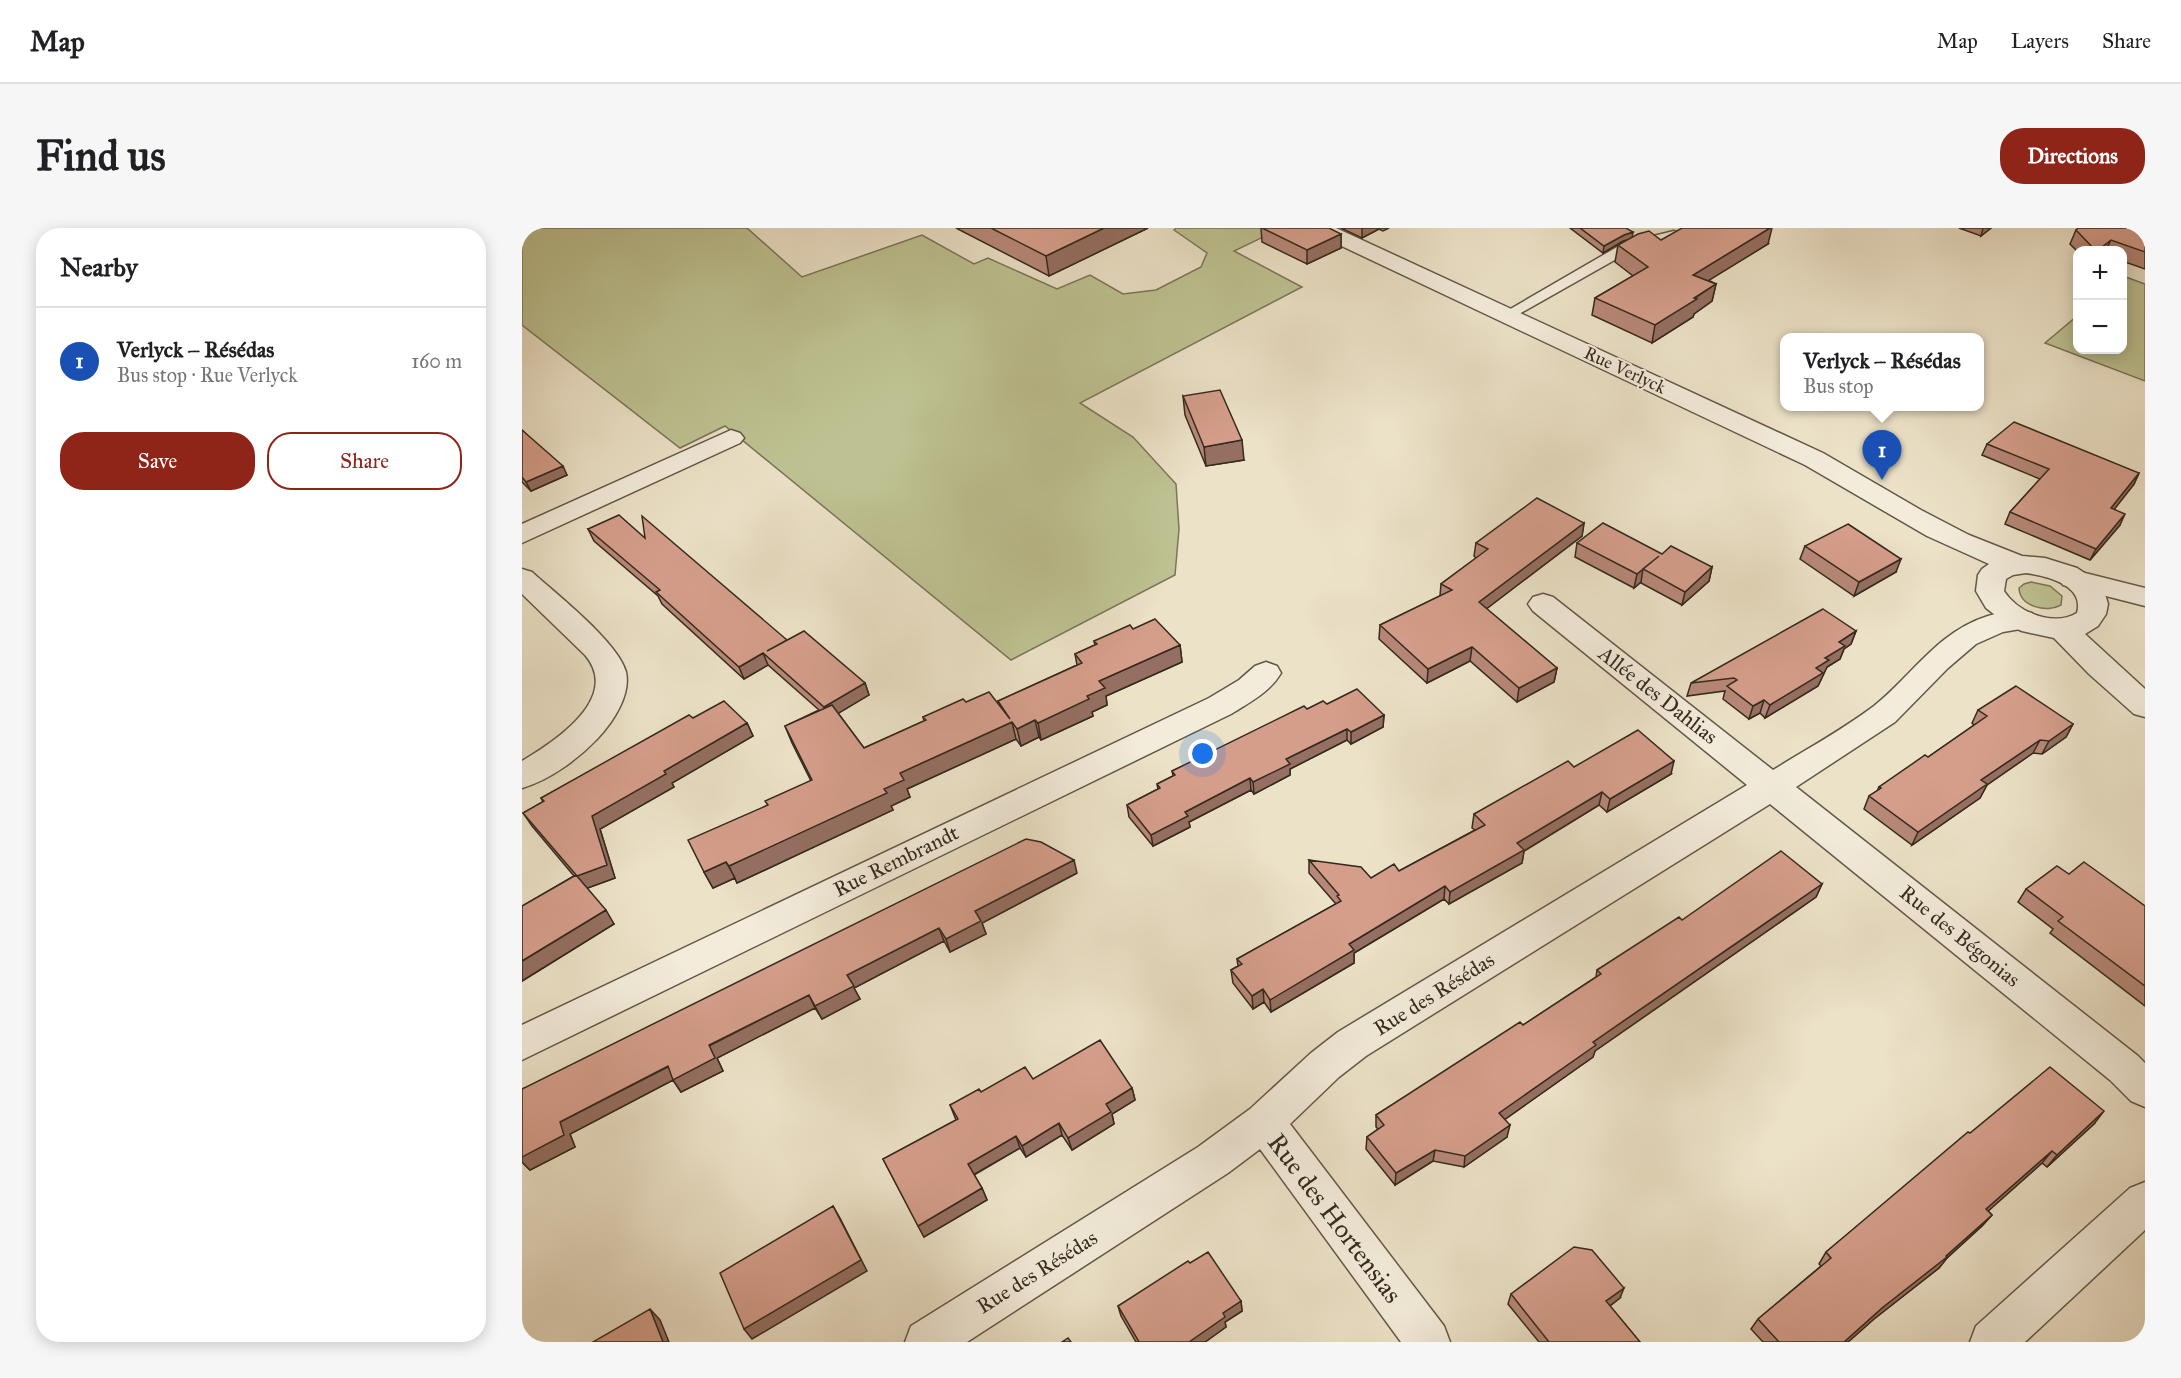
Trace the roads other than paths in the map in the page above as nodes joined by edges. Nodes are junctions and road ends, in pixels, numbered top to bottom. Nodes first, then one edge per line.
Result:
1 (1319, 228) edge
2 (1674, 236) edge
3 (1507, 315) junction
4 (731, 438) dead end
5 (1924, 524) junction
6 (522, 534) edge
7 (2018, 564) junction
8 (522, 578) edge
9 (2073, 579) junction
10 (1989, 587) junction
11 (2145, 597) edge
12 (1543, 604) dead end
13 (2145, 611) edge
14 (2091, 613) junction
15 (2022, 621) junction
16 (2061, 628) junction
17 (1945, 652) junction
18 (1266, 673) dead end
19 (2145, 706) edge
20 (522, 776) edge
21 (1773, 786) junction
22 (522, 1043) edge
23 (2145, 1089) edge
24 (1264, 1122) junction
25 (2145, 1202) edge
26 (927, 1342) edge
27 (1428, 1342) edge
28 (1992, 1342) edge

1 - 3 street, Rue Verlyck
2 - 3 lane
3 - 5 street, Rue Verlyck
4 - 6 street
5 - 7 street, Rue Verlyck
5 - 10 street, Rue Verlyck
7 - 9 street, Rue Verlyck
7 - 10 street, Rue des Résédas
8 - 20 street
9 - 11 street
9 - 14 street
10 - 15 street, Rue Verlyck
10 - 17 street, Rue des Résédas
12 - 21 street, Allée des Dahlias
13 - 14 street
14 - 16 street
15 - 16 street
15 - 17 street, Rue des Résédas
16 - 19 street
17 - 21 street, Rue des Résédas
18 - 22 street, Rue Rembrandt
21 - 23 street, Rue des Bégonias
21 - 24 street, Rue des Résédas
24 - 26 street, Rue des Résédas
24 - 27 street, Rue des Hortensias
25 - 28 street

